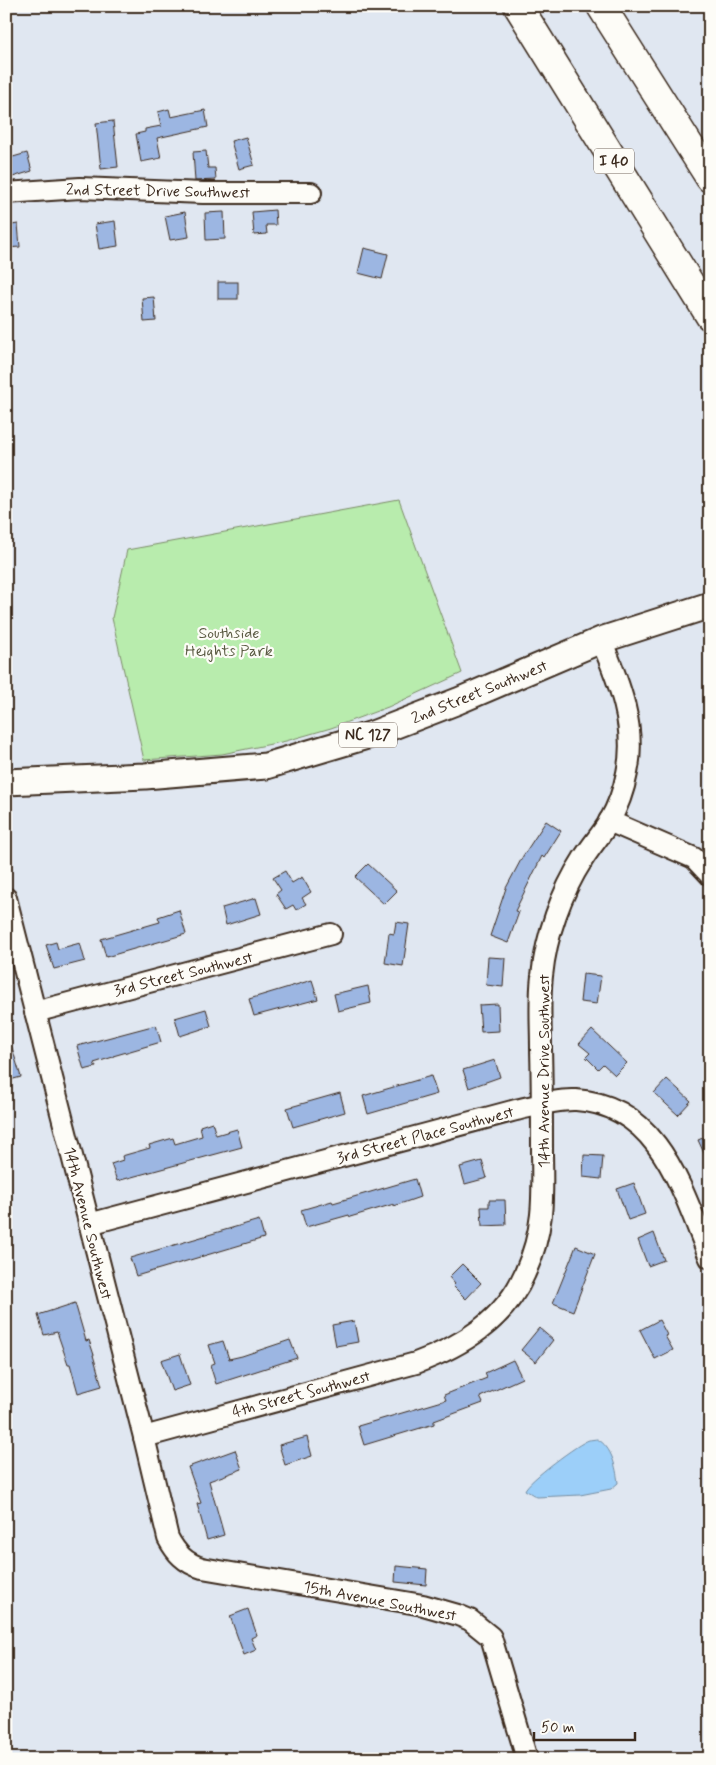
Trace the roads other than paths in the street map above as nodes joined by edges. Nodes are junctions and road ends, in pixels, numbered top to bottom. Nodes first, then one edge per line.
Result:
1 (518, 6) edge
2 (601, 6) edge
3 (710, 178) edge
4 (6, 193) edge
5 (310, 193) dead end
6 (710, 316) edge
7 (710, 605) edge
8 (601, 640) junction
9 (6, 782) edge
10 (609, 822) junction
11 (710, 875) edge
12 (6, 898) edge
13 (331, 934) dead end
14 (35, 1012) junction
15 (542, 1105) junction
16 (89, 1224) junction
17 (710, 1258) edge
18 (457, 1345) joint
19 (144, 1437) junction
20 (174, 1548) joint
21 (527, 1759) edge

1 - 6 highway, I 40
2 - 3 highway
4 - 5 street, 2nd Street Drive Southwest
7 - 8 main road, 2nd Street Southwest / NC 127
8 - 9 main road, 2nd Street Southwest / NC 127
8 - 10 street, 14th Avenue Drive Southwest
10 - 11 street
10 - 15 street, 14th Avenue Drive Southwest
12 - 14 street, 14th Avenue Southwest
13 - 14 street, 3rd Street Southwest
14 - 16 street, 14th Avenue Southwest
15 - 16 street, 3rd Street Place Southwest
15 - 17 street, 3rd Street Place Southwest
15 - 18 street, 14th Avenue Drive Southwest
16 - 19 street, 14th Avenue Southwest
18 - 19 street, 4th Street Southwest
19 - 20 street, 14th Avenue Southwest
20 - 21 street, 15th Avenue Southwest

